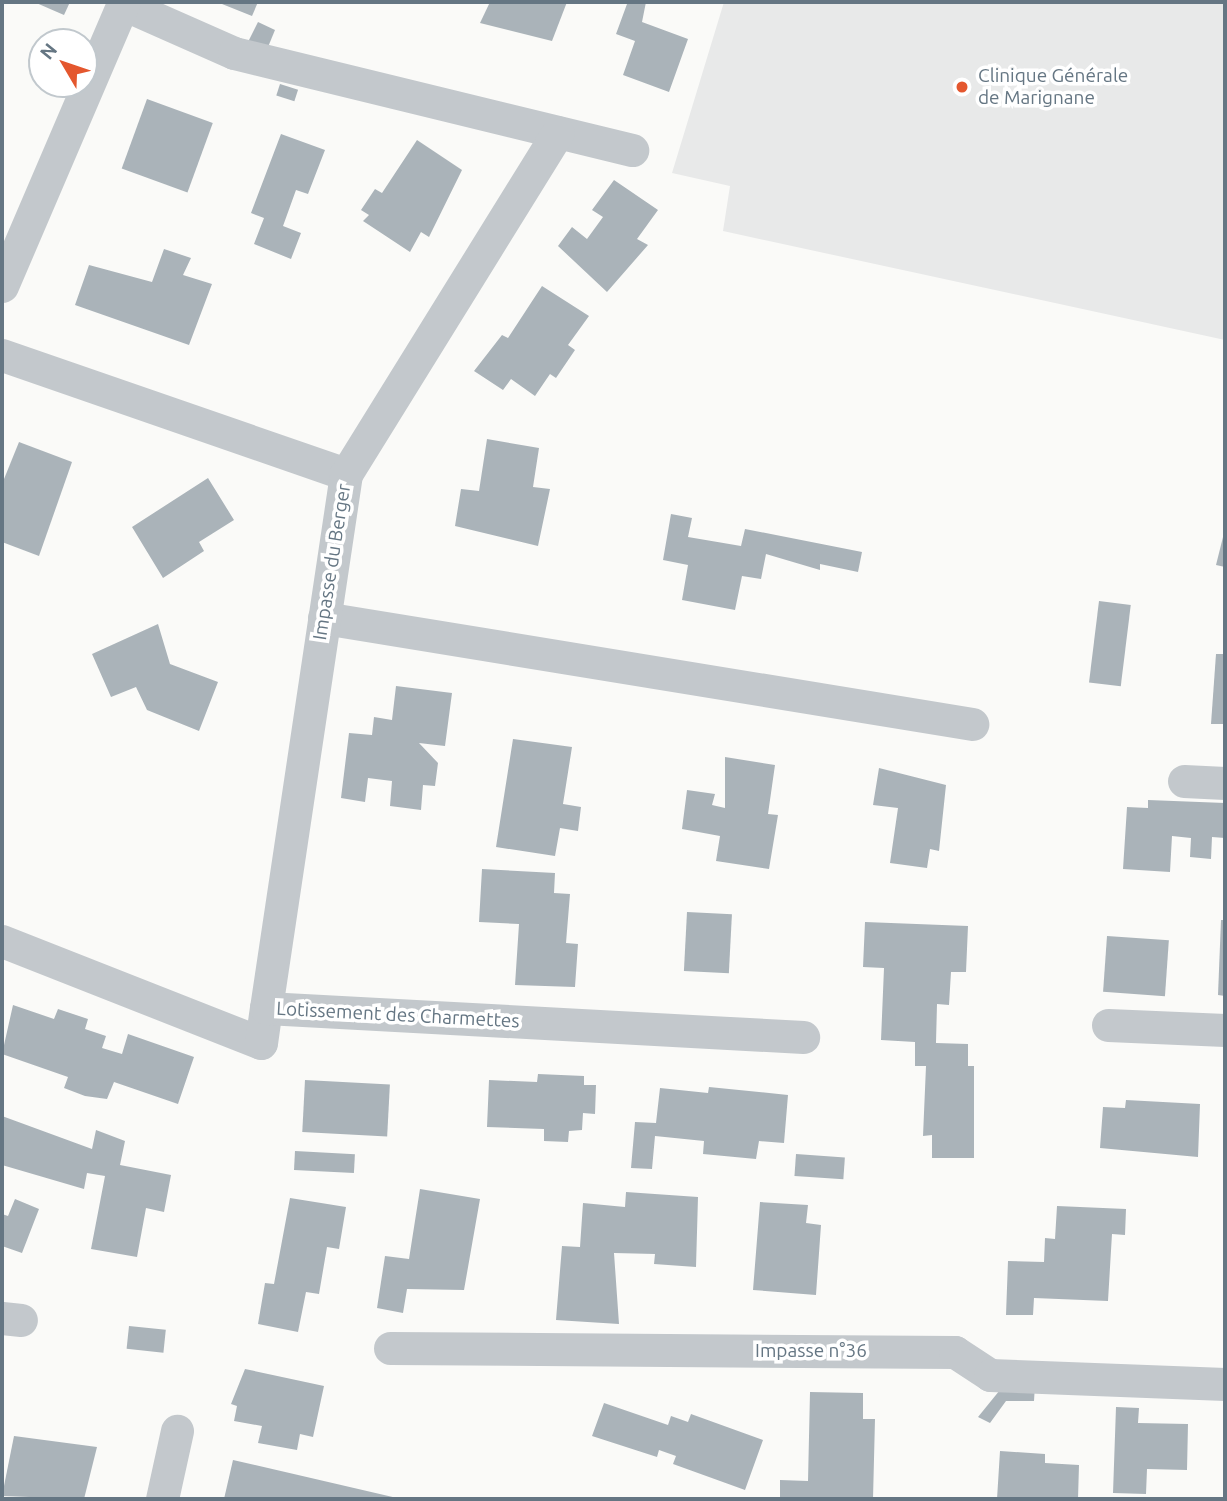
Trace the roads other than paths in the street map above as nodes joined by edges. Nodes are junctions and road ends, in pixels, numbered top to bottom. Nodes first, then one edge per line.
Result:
1 (123, 3) edge
2 (558, 132) junction
3 (632, 150) dead end
4 (2, 286) edge
5 (2, 355) edge
6 (346, 474) junction
7 (324, 618) junction
8 (972, 724) dead end
9 (1184, 781) dead end
10 (1225, 782) edge
11 (2, 942) edge
12 (266, 1007) junction
13 (1108, 1025) dead end
14 (1225, 1030) edge
15 (803, 1037) dead end
16 (390, 1348) dead end
17 (1225, 1384) edge
18 (177, 1431) dead end
19 (162, 1499) edge

1 - 2 street
1 - 4 street
2 - 3 street
2 - 6 street, Impasse du Berger
5 - 6 street
6 - 7 street, Impasse du Berger
7 - 8 street
7 - 12 street, Impasse du Berger
9 - 10 street
11 - 12 street, Lotissement des Charmettes
12 - 15 street, Lotissement des Charmettes
13 - 14 street
16 - 17 street, Impasse n°36
18 - 19 street

